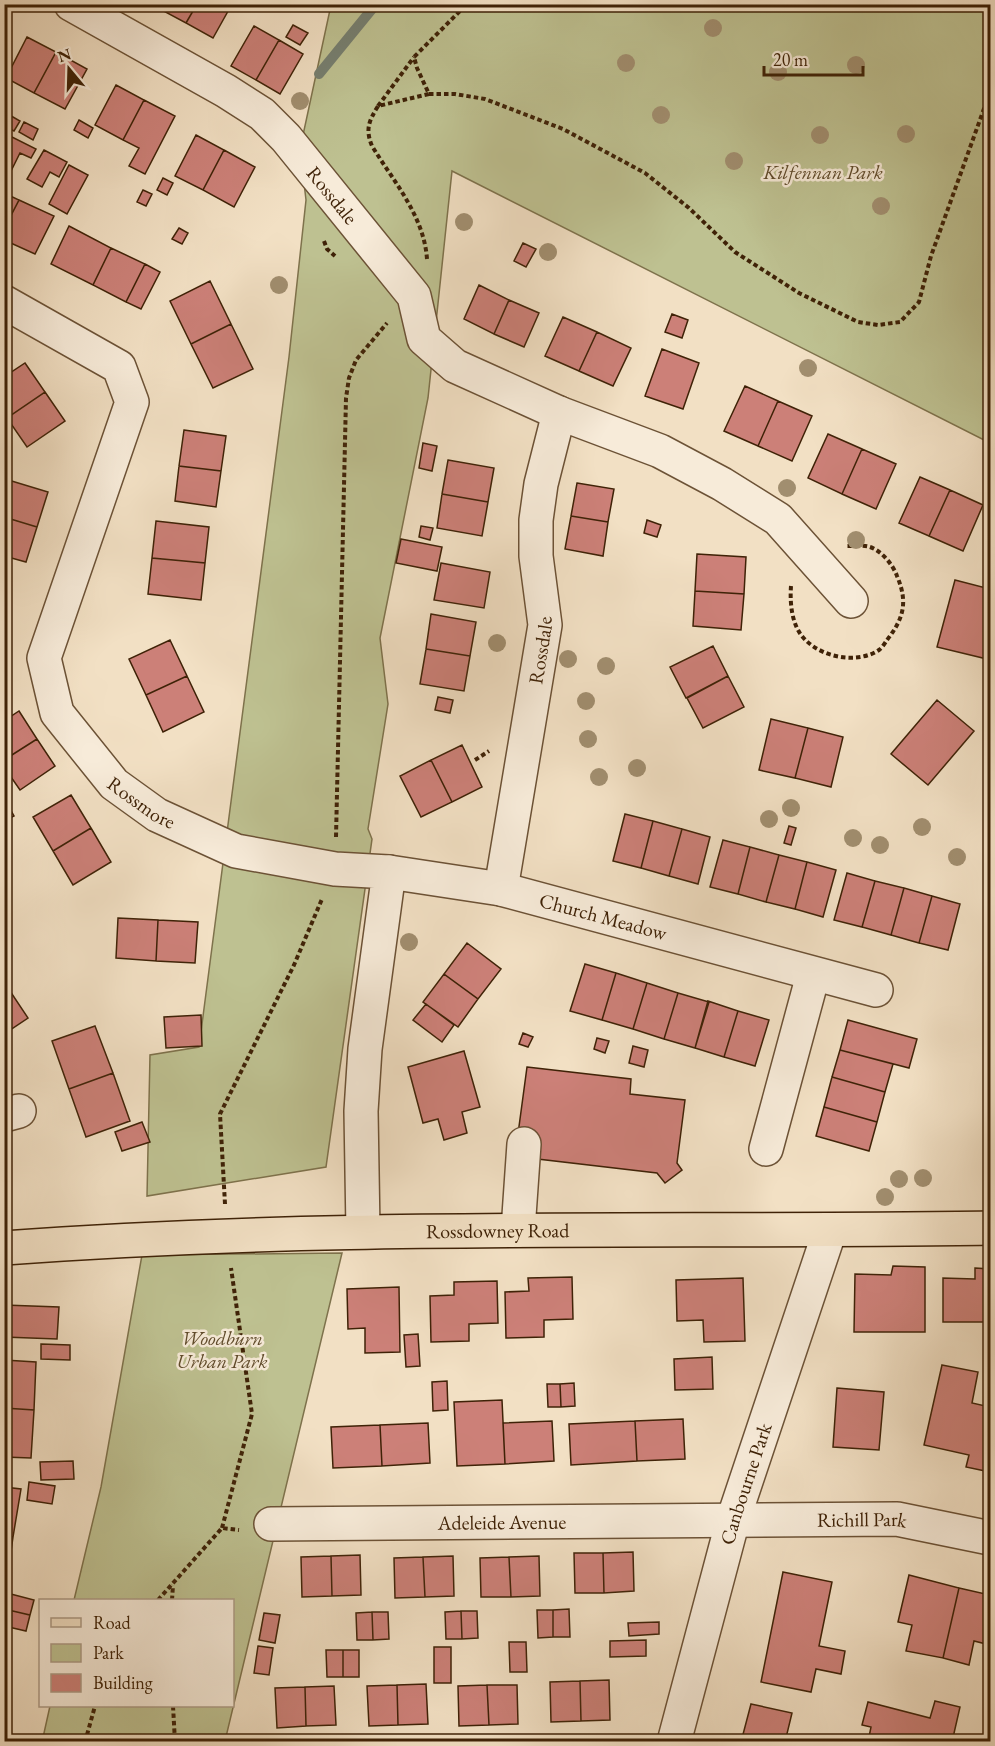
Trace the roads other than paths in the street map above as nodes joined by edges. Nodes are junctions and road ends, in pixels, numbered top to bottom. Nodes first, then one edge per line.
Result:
1 (71, 4) edge
2 (4, 302) edge
3 (559, 413) junction
4 (851, 601) dead end
5 (389, 873) junction
6 (501, 888) junction
7 (813, 975) junction
8 (876, 990) dead end
9 (524, 1144) dead end
10 (766, 1149) dead end
11 (990, 1228) edge
12 (518, 1230) junction
13 (830, 1230) junction
14 (363, 1231) junction
15 (4, 1248) edge
16 (733, 1520) junction
17 (271, 1524) road end
18 (990, 1538) edge
19 (674, 1742) edge

1 - 3 street, Rossdale
2 - 5 street, Rossmore
3 - 4 street, Rossdale
3 - 6 street, Rossdale
5 - 6 street, Church Meadow
5 - 14 street
6 - 7 street, Church Meadow
7 - 8 street, Church Meadow
7 - 10 street
9 - 12 street
11 - 13 main road, Rossdowney Road
12 - 13 main road, Rossdowney Road
12 - 14 main road, Rossdowney Road
13 - 16 street, Canbourne Park
14 - 15 main road, Rossdowney Road
16 - 17 street, Adeleide Avenue
16 - 18 street, Richill Park
16 - 19 street, Canbourne Park

